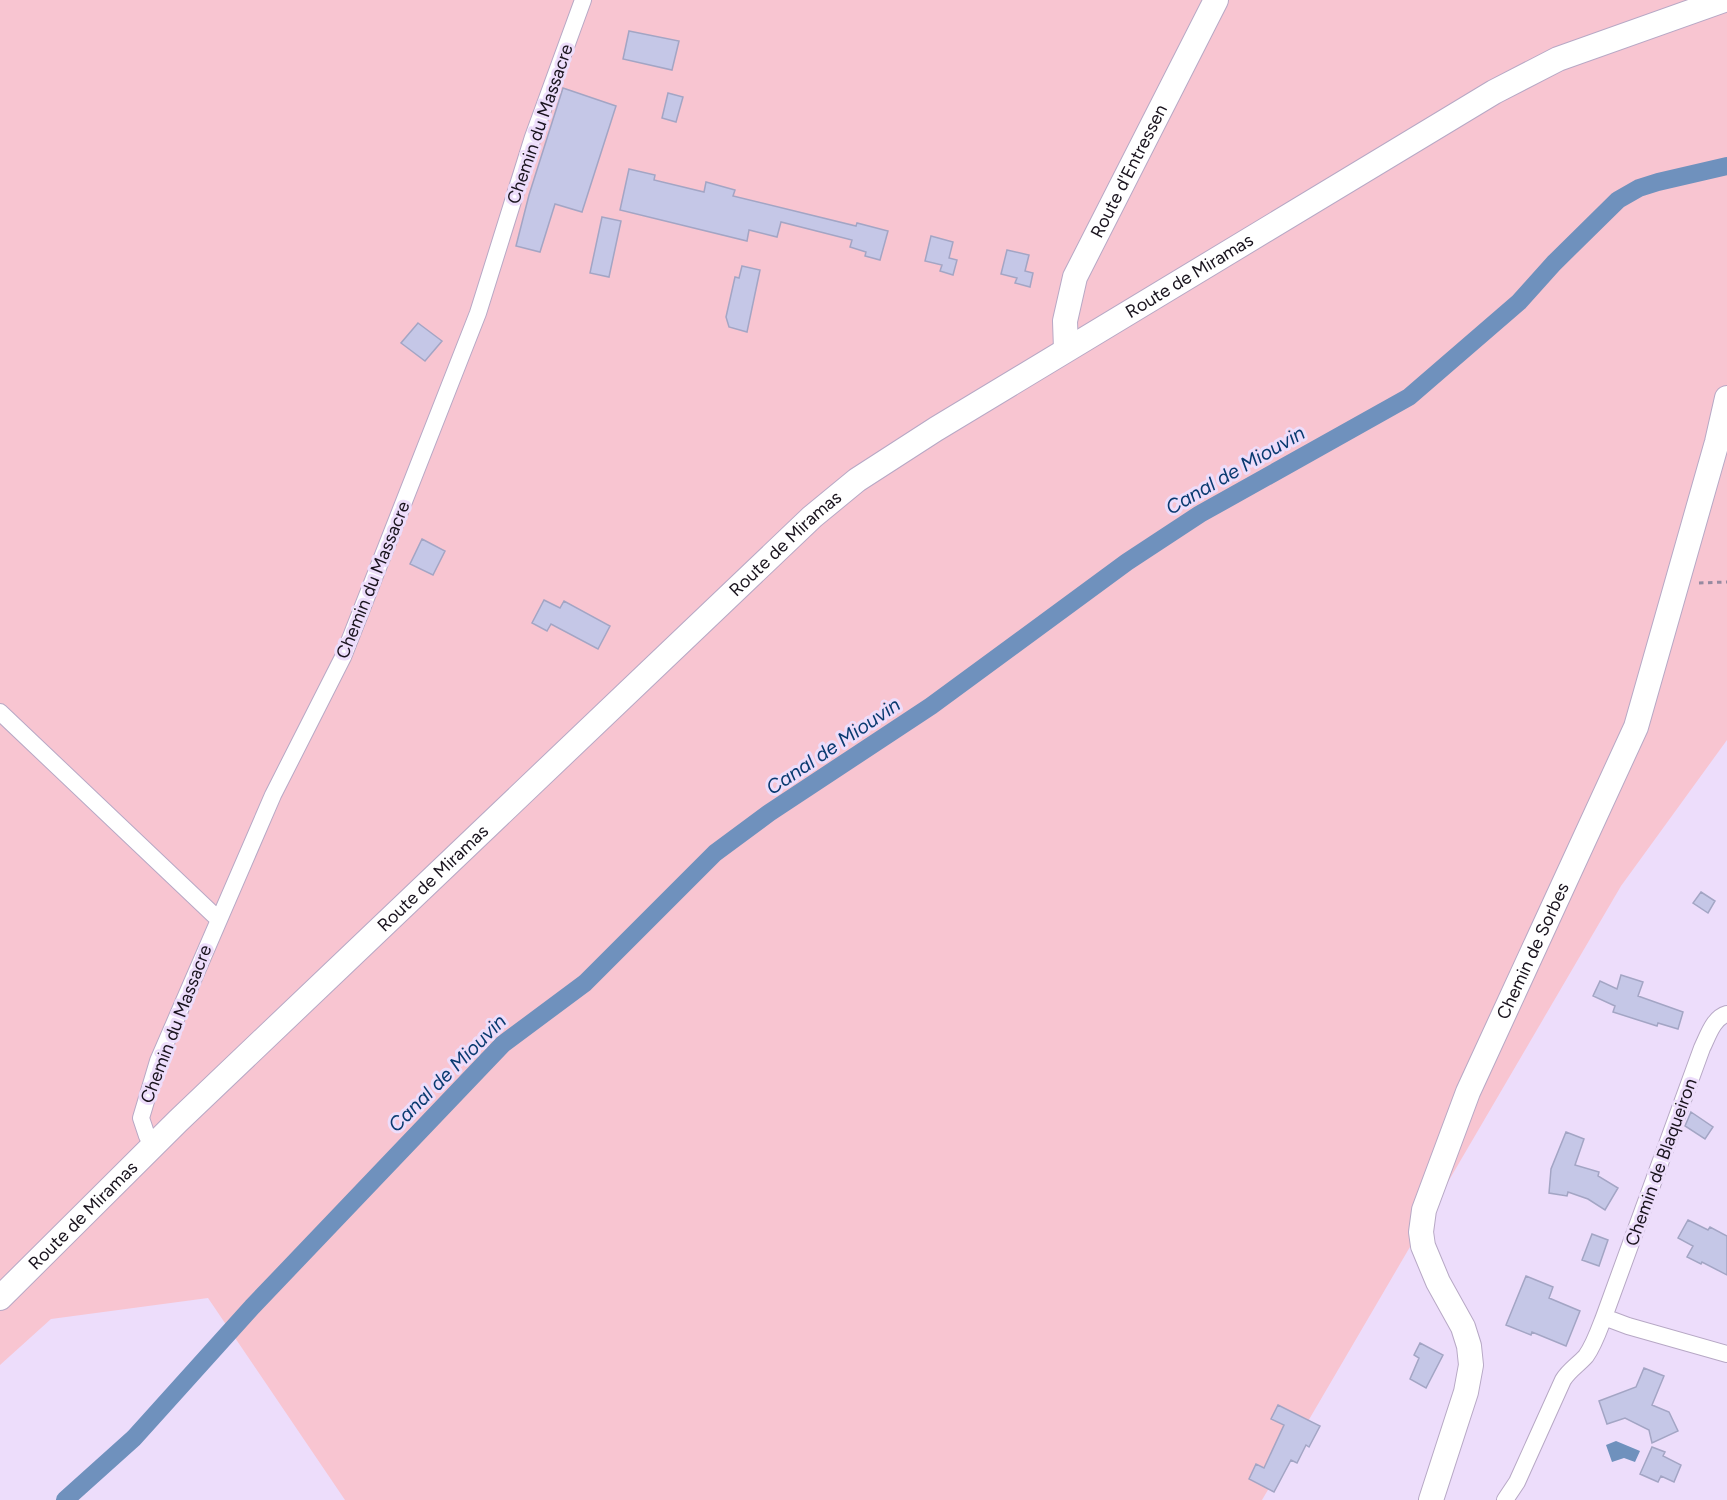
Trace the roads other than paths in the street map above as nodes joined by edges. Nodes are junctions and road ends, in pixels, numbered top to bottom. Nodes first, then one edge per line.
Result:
1 (583, 0) edge
2 (1216, 0) edge
3 (1724, 0) edge
4 (1066, 350) junction
5 (1727, 398) edge
6 (0, 712) edge
7 (218, 919) junction
8 (1727, 1014) edge
9 (155, 1144) junction
10 (0, 1298) edge
11 (1604, 1317) junction
12 (1727, 1354) edge
13 (1431, 1500) edge
14 (1505, 1500) edge

1 - 7 street, Chemin du Massacre
2 - 4 main road, Route d'Entressen
3 - 4 main road, Route de Miramas
4 - 9 main road, Route de Miramas
5 - 13 main road, Chemin de Sorbes
6 - 7 street
7 - 9 street, Chemin du Massacre
8 - 11 street, Chemin de Blaqueiron
9 - 10 main road, Route de Miramas
11 - 12 street
11 - 14 street, Chemin de Blaqueiron

